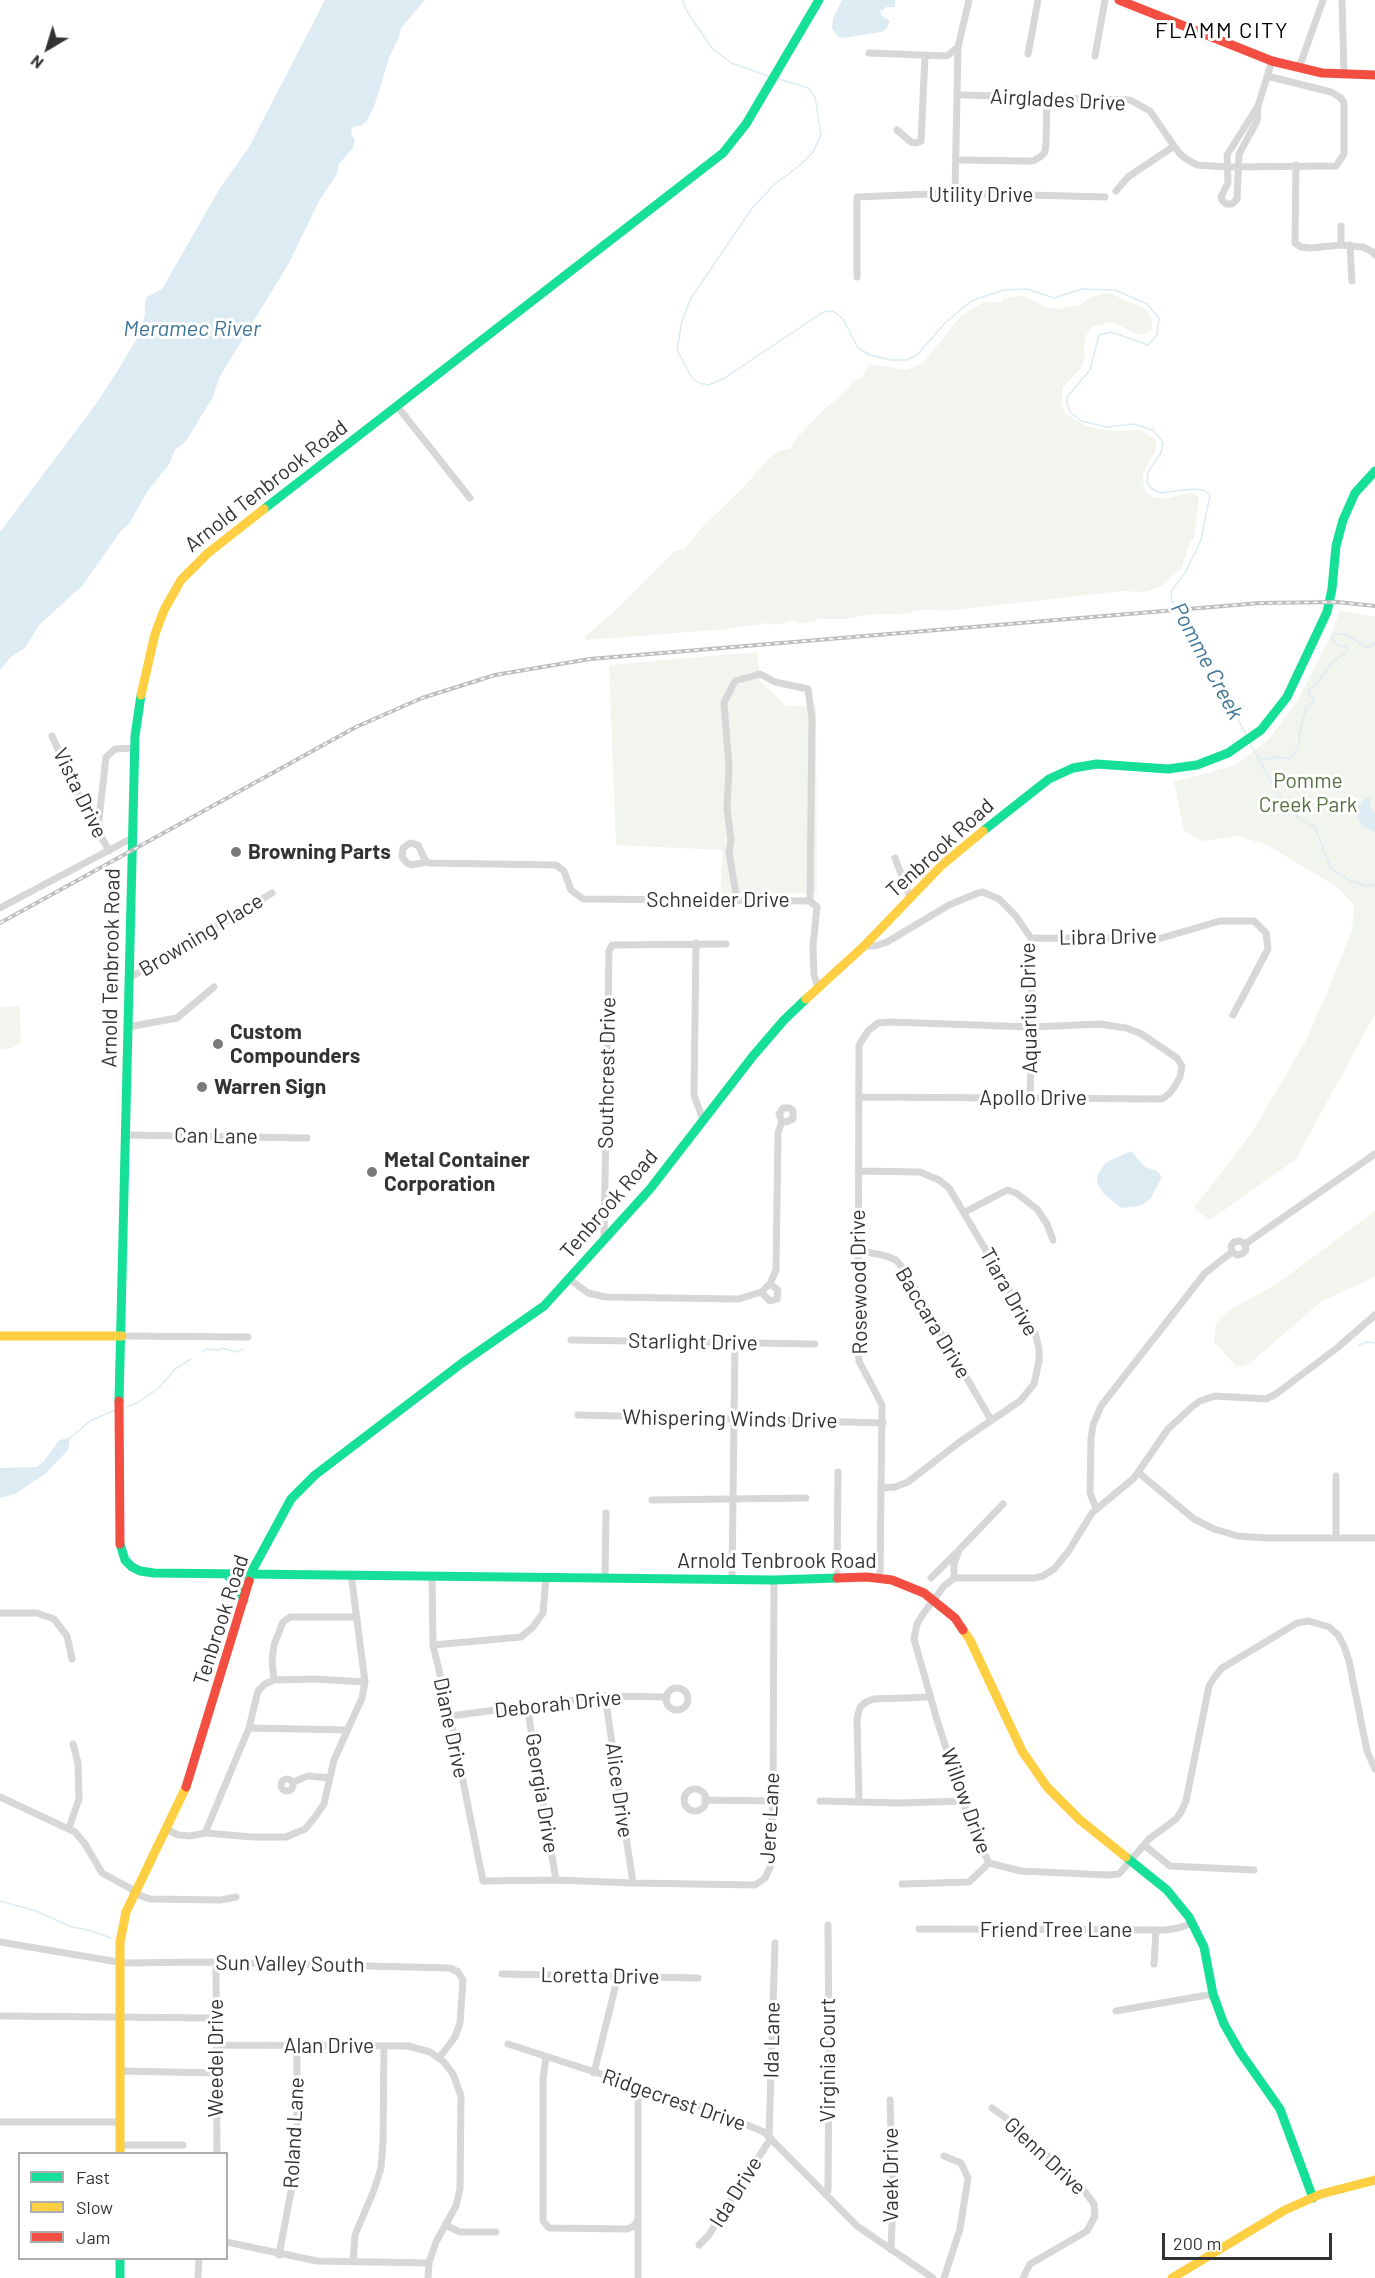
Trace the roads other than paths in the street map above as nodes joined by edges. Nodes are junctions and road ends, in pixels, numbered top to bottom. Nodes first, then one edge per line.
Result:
1 (819, 0) edge
2 (969, 0) edge
3 (1038, 0) edge
4 (1105, 0) edge
5 (1119, 0) edge
6 (1323, 0) edge
7 (1342, 0) edge
8 (1132, 3) edge
9 (958, 47) junction
10 (869, 53) dead end
11 (1029, 54) dead end
12 (925, 56) junction
13 (1095, 56) dead end
14 (1272, 61) junction
15 (1299, 68) junction
16 (1344, 75) junction
17 (1375, 75) edge
18 (1267, 76) junction
19 (963, 95) dead end
20 (1047, 98) junction
21 (1258, 106) junction
22 (897, 130) dead end
23 (1174, 146) junction
24 (962, 160) dead end
25 (1296, 165) junction
26 (1228, 167) junction
27 (1238, 167) junction
28 (1116, 191) dead end
29 (955, 193) junction
30 (1105, 197) dead end
31 (1341, 226) dead end
32 (1341, 245) junction
33 (1352, 246) junction
34 (1375, 255) edge
35 (857, 277) dead end
36 (1352, 281) dead end
37 (397, 406) junction
38 (1375, 471) edge
39 (470, 498) dead end
40 (52, 736) dead end
41 (135, 748) junction
42 (98, 828) junction
43 (132, 838) junction
44 (109, 851) junction
45 (895, 858) dead end
46 (427, 862) dead end
47 (272, 893) dead end
48 (910, 897) junction
49 (737, 901) junction
50 (810, 901) junction
51 (0, 908) edge
52 (1031, 938) junction
53 (696, 943) junction
54 (726, 944) dead end
55 (864, 946) junction
56 (129, 978) junction
57 (214, 987) dead end
58 (818, 987) junction
59 (1233, 1014) dead end
60 (128, 1027) junction
61 (1032, 1027) junction
62 (860, 1097) junction
63 (1030, 1098) junction
64 (703, 1119) junction
65 (782, 1121) dead end
66 (126, 1135) junction
67 (307, 1138) dead end
68 (1375, 1154) edge
69 (858, 1171) junction
70 (965, 1212) junction
71 (604, 1237) junction
72 (1053, 1240) dead end
73 (857, 1250) junction
74 (568, 1278) junction
75 (770, 1284) junction
76 (761, 1292) junction
77 (1375, 1315) edge
78 (0, 1336) edge
79 (122, 1336) junction
80 (248, 1337) dead end
81 (571, 1340) dead end
82 (735, 1342) junction
83 (815, 1344) dead end
84 (578, 1415) dead end
85 (735, 1419) junction
86 (991, 1420) junction
87 (883, 1423) junction
88 (838, 1472) dead end
89 (1139, 1473) junction
90 (1336, 1476) dead end
91 (882, 1488) junction
92 (806, 1498) dead end
93 (734, 1499) junction
94 (652, 1500) dead end
95 (1003, 1504) dead end
96 (1096, 1508) junction
97 (606, 1513) dead end
98 (1336, 1538) junction
99 (1375, 1538) edge
100 (959, 1550) junction
101 (259, 1557) junction
102 (226, 1574) junction
103 (351, 1574) junction
104 (252, 1575) junction
105 (270, 1575) junction
106 (432, 1575) junction
107 (546, 1577) junction
108 (605, 1577) junction
109 (880, 1578) junction
110 (931, 1578) dead end
111 (954, 1578) junction
112 (837, 1579) junction
113 (732, 1580) junction
114 (774, 1580) junction
115 (934, 1599) junction
116 (244, 1600) junction
117 (0, 1612) edge
118 (357, 1617) junction
119 (433, 1645) junction
120 (72, 1659) dead end
121 (274, 1680) junction
122 (365, 1682) junction
123 (605, 1696) junction
124 (667, 1697) dead end
125 (930, 1697) junction
126 (527, 1706) junction
127 (450, 1716) junction
128 (249, 1728) junction
129 (348, 1730) junction
130 (73, 1744) dead end
131 (1375, 1769) edge
132 (330, 1778) junction
133 (293, 1782) dead end
134 (0, 1797) edge
135 (705, 1800) dead end
136 (773, 1801) junction
137 (820, 1801) dead end
138 (963, 1801) junction
139 (859, 1802) junction
140 (69, 1828) junction
141 (166, 1829) junction
142 (205, 1833) junction
143 (1144, 1845) junction
144 (1131, 1861) junction
145 (988, 1863) junction
146 (1254, 1870) dead end
147 (556, 1880) junction
148 (483, 1881) joint
149 (633, 1883) junction
150 (902, 1884) dead end
151 (134, 1892) junction
152 (236, 1897) dead end
153 (1193, 1923) junction
154 (828, 1925) dead end
155 (919, 1929) dead end
156 (1156, 1930) junction
157 (0, 1942) edge
158 (775, 1943) dead end
159 (120, 1962) junction
160 (216, 1963) junction
161 (1154, 1964) dead end
162 (502, 1974) dead end
163 (618, 1976) junction
164 (698, 1978) dead end
165 (1213, 1994) junction
166 (1116, 2012) dead end
167 (0, 2016) edge
168 (121, 2017) junction
169 (216, 2018) junction
170 (508, 2044) dead end
171 (216, 2045) junction
172 (297, 2046) junction
173 (384, 2046) junction
174 (546, 2057) junction
175 (439, 2058) junction
176 (121, 2071) junction
177 (217, 2073) junction
178 (594, 2073) junction
179 (638, 2086) junction
180 (890, 2100) dead end
181 (992, 2108) dead end
182 (0, 2122) edge
183 (121, 2122) junction
184 (770, 2137) junction
185 (183, 2145) dead end
186 (120, 2149) edge
187 (217, 2152) edge
188 (944, 2156) dead end
189 (1375, 2180) edge
190 (826, 2195) junction
191 (1313, 2198) junction
192 (638, 2220) junction
193 (445, 2225) junction
194 (496, 2232) dead end
195 (228, 2242) edge
196 (699, 2245) dead end
197 (891, 2250) junction
198 (279, 2255) junction
199 (120, 2260) edge
200 (199, 2260) edge
201 (353, 2262) junction
202 (429, 2263) junction
203 (120, 2278) edge
204 (198, 2278) edge
205 (428, 2278) edge
206 (638, 2278) edge
207 (933, 2278) edge
208 (944, 2278) edge
209 (1023, 2278) edge
210 (1172, 2278) edge

1 - 37 street, Arnold Tenbrook Road
2 - 9 street
3 - 11 street
4 - 13 street
5 - 8 street
6 - 15 street
7 - 16 street
8 - 14 street
9 - 12 street
9 - 29 street
10 - 12 street
12 - 22 street
14 - 15 street
14 - 18 street
15 - 16 street
16 - 17 street
18 - 21 street
18 - 25 street, Airglades Drive
19 - 20 street, Airglades Drive
20 - 23 street, Airglades Drive
20 - 24 street
21 - 26 street
21 - 27 street
23 - 26 street, Airglades Drive
23 - 28 street
25 - 27 street, Airglades Drive
25 - 32 street
26 - 27 street, Airglades Drive
26 - 27 street
29 - 30 street, Utility Drive
29 - 35 street, Utility Drive
31 - 32 street
32 - 33 street
33 - 34 street
33 - 36 street
37 - 39 street
37 - 41 street, Arnold Tenbrook Road
38 - 48 street, Tenbrook Road
40 - 42 street, Vista Drive
41 - 42 street
41 - 43 street, Arnold Tenbrook Road
42 - 44 street, Vista Drive
43 - 44 street
43 - 56 street, Arnold Tenbrook Road
44 - 51 street
45 - 48 street
46 - 49 street, Schneider Drive
47 - 56 street, Browning Place
48 - 55 street, Tenbrook Road
49 - 50 street, Schneider Drive
49 - 50 street
50 - 58 street, Schneider Drive
52 - 55 street, Aquarius Drive
52 - 59 street, Libra Drive
52 - 61 street, Aquarius Drive
53 - 54 street
53 - 64 street
53 - 71 street, Southcrest Drive
55 - 58 street, Tenbrook Road
56 - 60 street, Arnold Tenbrook Road
57 - 60 street
58 - 64 street, Tenbrook Road
60 - 66 street, Arnold Tenbrook Road
61 - 62 street, Rosewood Drive
61 - 63 street, Aquarius Drive
61 - 63 street, Apollo Drive
62 - 63 street, Apollo Drive
62 - 69 street, Rosewood Drive
64 - 71 street, Tenbrook Road
65 - 75 street
66 - 67 street, Can Lane
66 - 79 street, Arnold Tenbrook Road
68 - 96 street
69 - 70 street, Tiara Drive
69 - 73 street, Rosewood Drive
70 - 72 street
70 - 86 street, Tiara Drive
71 - 74 street, Tenbrook Road
73 - 86 street, Baccara Drive
73 - 87 street, Rosewood Drive
74 - 76 street
74 - 101 street, Tenbrook Road
75 - 76 street
75 - 76 street
77 - 89 street
78 - 79 street
79 - 80 street
79 - 102 street, Arnold Tenbrook Road
81 - 82 street, Starlight Drive
82 - 83 street, Starlight Drive
82 - 85 street
84 - 85 street, Whispering Winds Drive
85 - 87 street, Whispering Winds Drive
85 - 93 street
86 - 91 street, Tiara Drive
87 - 91 street, Rosewood Drive
88 - 112 street
89 - 96 street
89 - 98 street
90 - 98 street
91 - 109 street, Rosewood Drive
92 - 93 street
93 - 94 street
93 - 113 street
95 - 100 street
96 - 111 street
97 - 108 street
98 - 99 street
100 - 110 street
100 - 111 street
101 - 104 street, Tenbrook Road
101 - 105 street
102 - 104 street, Arnold Tenbrook Road
102 - 116 street
103 - 105 street, Arnold Tenbrook Road
103 - 106 street, Arnold Tenbrook Road
103 - 118 street
104 - 105 street, Arnold Tenbrook Road
104 - 116 street, Tenbrook Road
106 - 107 street, Arnold Tenbrook Road
106 - 119 street, Diane Drive
107 - 108 street, Arnold Tenbrook Road
107 - 119 street
108 - 113 street, Arnold Tenbrook Road
109 - 112 street, Arnold Tenbrook Road
109 - 115 street, Arnold Tenbrook Road
111 - 115 street, Willow Drive
112 - 114 street, Arnold Tenbrook Road
113 - 114 street, Arnold Tenbrook Road
114 - 136 street, Jere Lane
115 - 125 street, Willow Drive
115 - 144 street, Arnold Tenbrook Road
116 - 141 street, Tenbrook Road
117 - 120 street
118 - 121 street
118 - 122 street
119 - 127 street, Diane Drive
121 - 122 street
121 - 128 street
122 - 129 street
123 - 124 street, Deborah Drive
123 - 126 street, Deborah Drive
123 - 149 street, Alice Drive
125 - 138 street, Willow Drive
125 - 139 street
126 - 127 street, Deborah Drive
126 - 147 street, Georgia Drive
127 - 148 street, Diane Drive
128 - 129 street
128 - 142 street
129 - 132 street
130 - 140 street
131 - 143 street
132 - 133 street
132 - 142 street
134 - 140 street
135 - 136 street
136 - 149 street, Jere Lane
137 - 139 street
138 - 139 street
138 - 145 street, Willow Drive
140 - 151 street
141 - 142 street
141 - 151 street, Tenbrook Road
143 - 144 street
143 - 146 street
144 - 145 street, Willow Drive
144 - 153 street, Arnold Tenbrook Road
145 - 150 street
147 - 148 street, Jere Lane
147 - 149 street, Jere Lane
151 - 152 street
151 - 159 street, Tenbrook Road
153 - 156 street, Friend Tree Lane
153 - 165 street, Arnold Tenbrook Road
154 - 190 street, Virginia Court
155 - 156 street, Friend Tree Lane
156 - 161 street
157 - 159 street, Sun Valley South
158 - 184 street, Ida Lane
159 - 160 street, Sun Valley South
159 - 168 street, Tenbrook Road
160 - 169 street, Weedel Drive
160 - 175 street, Sun Valley South
162 - 163 street, Loretta Drive
163 - 164 street, Loretta Drive
163 - 178 street
165 - 166 street
165 - 191 street, Arnold Tenbrook Road
167 - 168 street
168 - 169 street
168 - 176 street, Tenbrook Road
169 - 171 street, Weedel Drive
170 - 174 street, Ridgecrest Drive
171 - 172 street, Alan Drive
171 - 177 street, Weedel Drive
172 - 173 street, Alan Drive
172 - 198 street, Roland Lane
173 - 175 street, Alan Drive
173 - 201 street
174 - 178 street, Ridgecrest Drive
174 - 192 street
175 - 193 street
176 - 177 street
176 - 183 street, Tenbrook Road
177 - 187 street, Weedel Drive
178 - 179 street, Ridgecrest Drive
179 - 184 street, Ridgecrest Drive
179 - 192 street
180 - 197 street, Vaek Drive
181 - 209 street, Glenn Drive
182 - 183 street
183 - 186 street, Tenbrook Road
184 - 190 street, Ridgecrest Drive
184 - 196 street, Ida Drive
185 - 186 street
188 - 208 street
189 - 191 street
190 - 197 street, Ridgecrest Drive
191 - 210 street
192 - 206 street
193 - 194 street
193 - 202 street
195 - 198 street
197 - 207 street, Ridgecrest Drive
198 - 201 street
199 - 203 street
200 - 204 street
201 - 202 street
202 - 205 street

